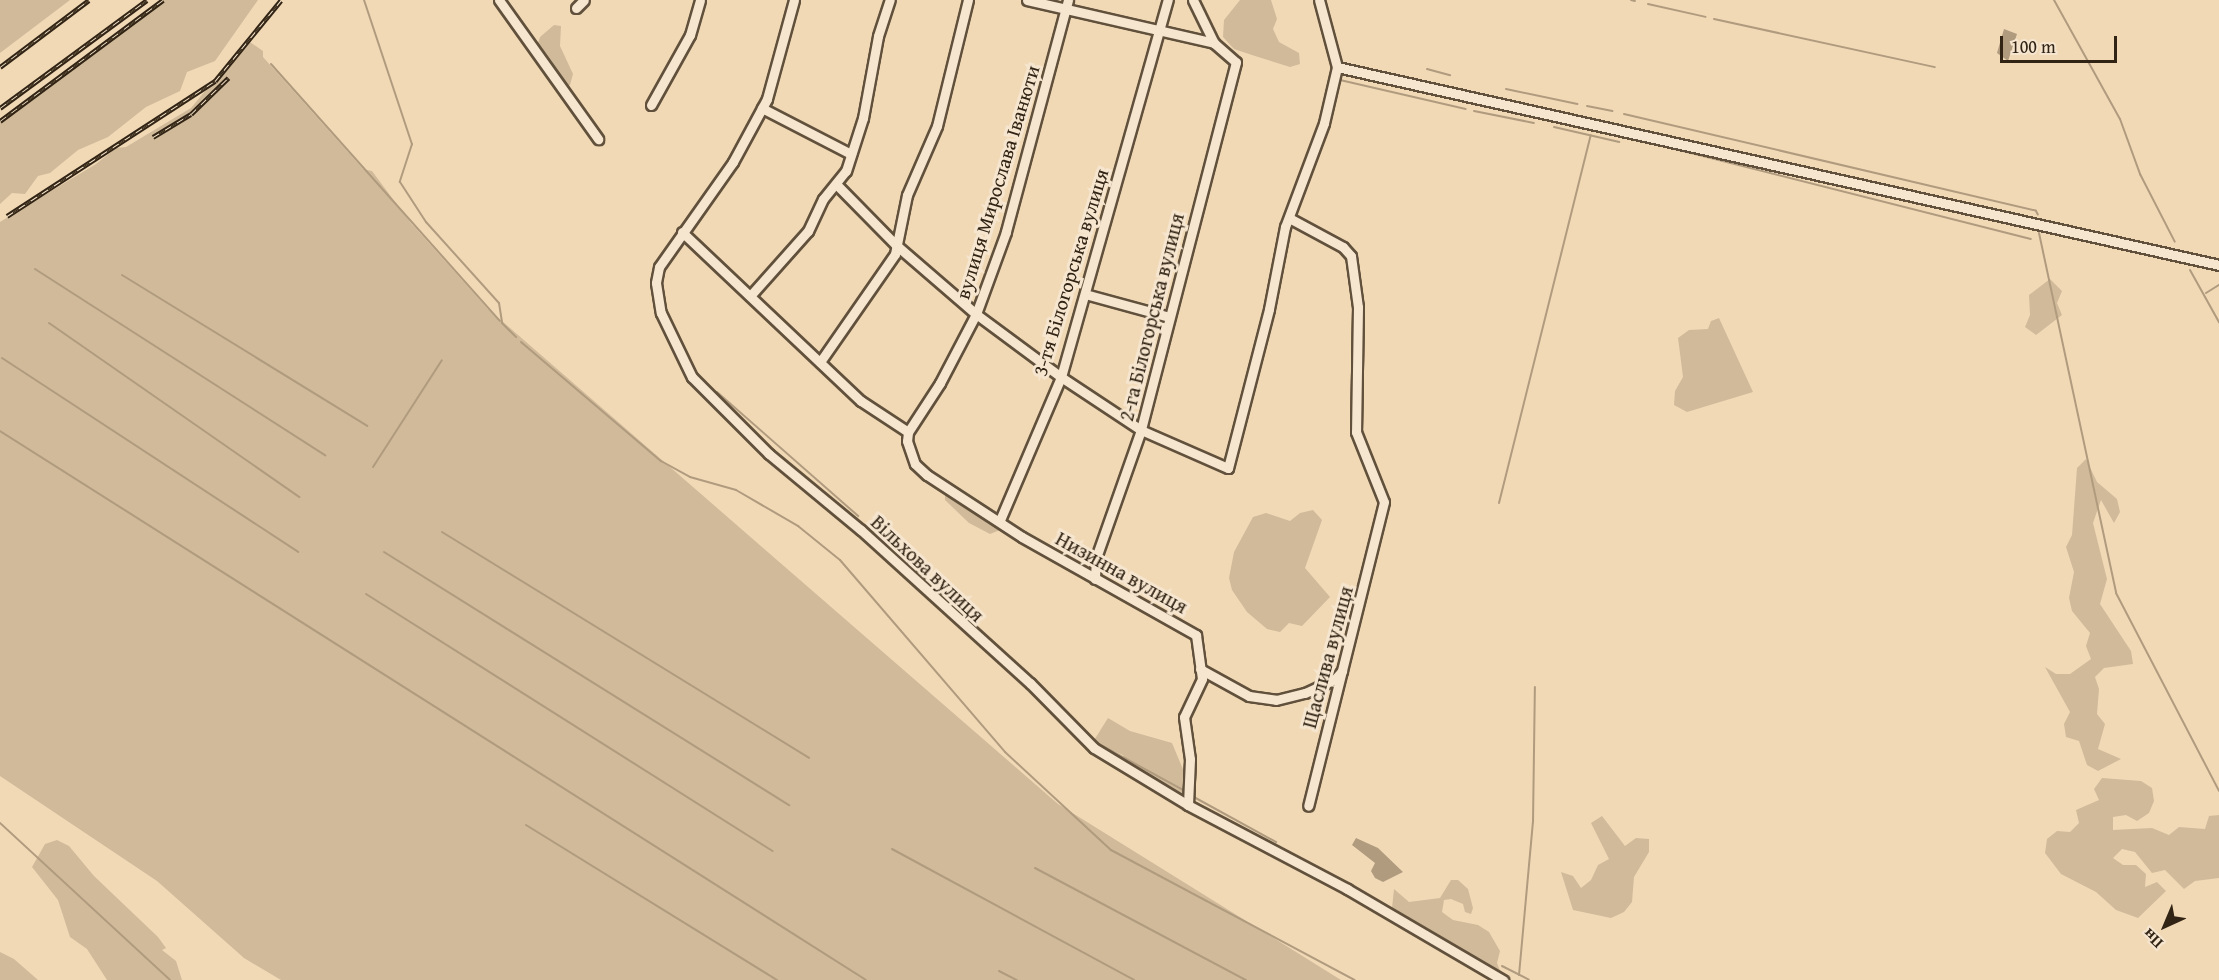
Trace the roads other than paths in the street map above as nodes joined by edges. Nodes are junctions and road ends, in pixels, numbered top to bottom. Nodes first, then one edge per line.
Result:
1 (499, 0) edge
2 (584, 0) edge
3 (699, 0) edge
4 (794, 0) edge
5 (890, 0) edge
6 (968, 0) edge
7 (1027, 0) edge
8 (1168, 0) edge
9 (1193, 0) edge
10 (1320, 0) edge
11 (1067, 4) edge
12 (576, 8) dead end
13 (1161, 30) junction
14 (1214, 44) junction
15 (1337, 67) junction
16 (651, 105) dead end
17 (762, 108) junction
18 (598, 139) dead end
19 (851, 154) junction
20 (837, 184) junction
21 (1291, 219) junction
22 (682, 232) junction
23 (896, 245) junction
24 (2219, 265) edge
25 (1085, 294) junction
26 (750, 296) junction
27 (976, 314) junction
28 (1169, 317) junction
29 (820, 362) junction
30 (1061, 377) junction
31 (1141, 430) junction
32 (908, 432) junction
33 (1000, 520) junction
34 (1095, 579) junction
35 (1200, 669) junction
36 (1342, 670) junction
37 (1188, 805) junction
38 (1308, 806) dead end
39 (1503, 980) edge

1 - 18 street
2 - 12 street
3 - 16 street
4 - 17 street, Вільхова вулиця
5 - 19 street
6 - 23 street
7 - 11 street
8 - 13 street, 3-тя Білогорська вулиця
9 - 14 street
10 - 15 street
11 - 13 street
11 - 27 street, вулиця Мирослава Іванюти
13 - 14 street
13 - 25 street, 3-тя Білогорська вулиця
14 - 28 street, 2-га Білогорська вулиця
15 - 21 street
15 - 24 street
17 - 19 street
17 - 22 street, Вільхова вулиця
19 - 20 street
20 - 23 street
20 - 26 street
21 - 31 street
21 - 36 street, Щаслива вулиця
22 - 26 street
22 - 37 street, Вільхова вулиця
23 - 27 street
23 - 29 street
25 - 28 street
25 - 30 street, 3-тя Білогорська вулиця
26 - 29 street
27 - 30 street
27 - 32 street, вулиця Мирослава Іванюти
28 - 31 street, 2-га Білогорська вулиця
29 - 32 street
30 - 31 street
30 - 33 street, 3-тя Білогорська вулиця
31 - 34 street, 2-га Білогорська вулиця
32 - 33 street, Низинна вулиця
33 - 34 street, Низинна вулиця
34 - 35 street, Низинна вулиця
35 - 36 street
35 - 37 street, Низинна вулиця
36 - 38 street, Щаслива вулиця
37 - 39 street, Вільхова вулиця

